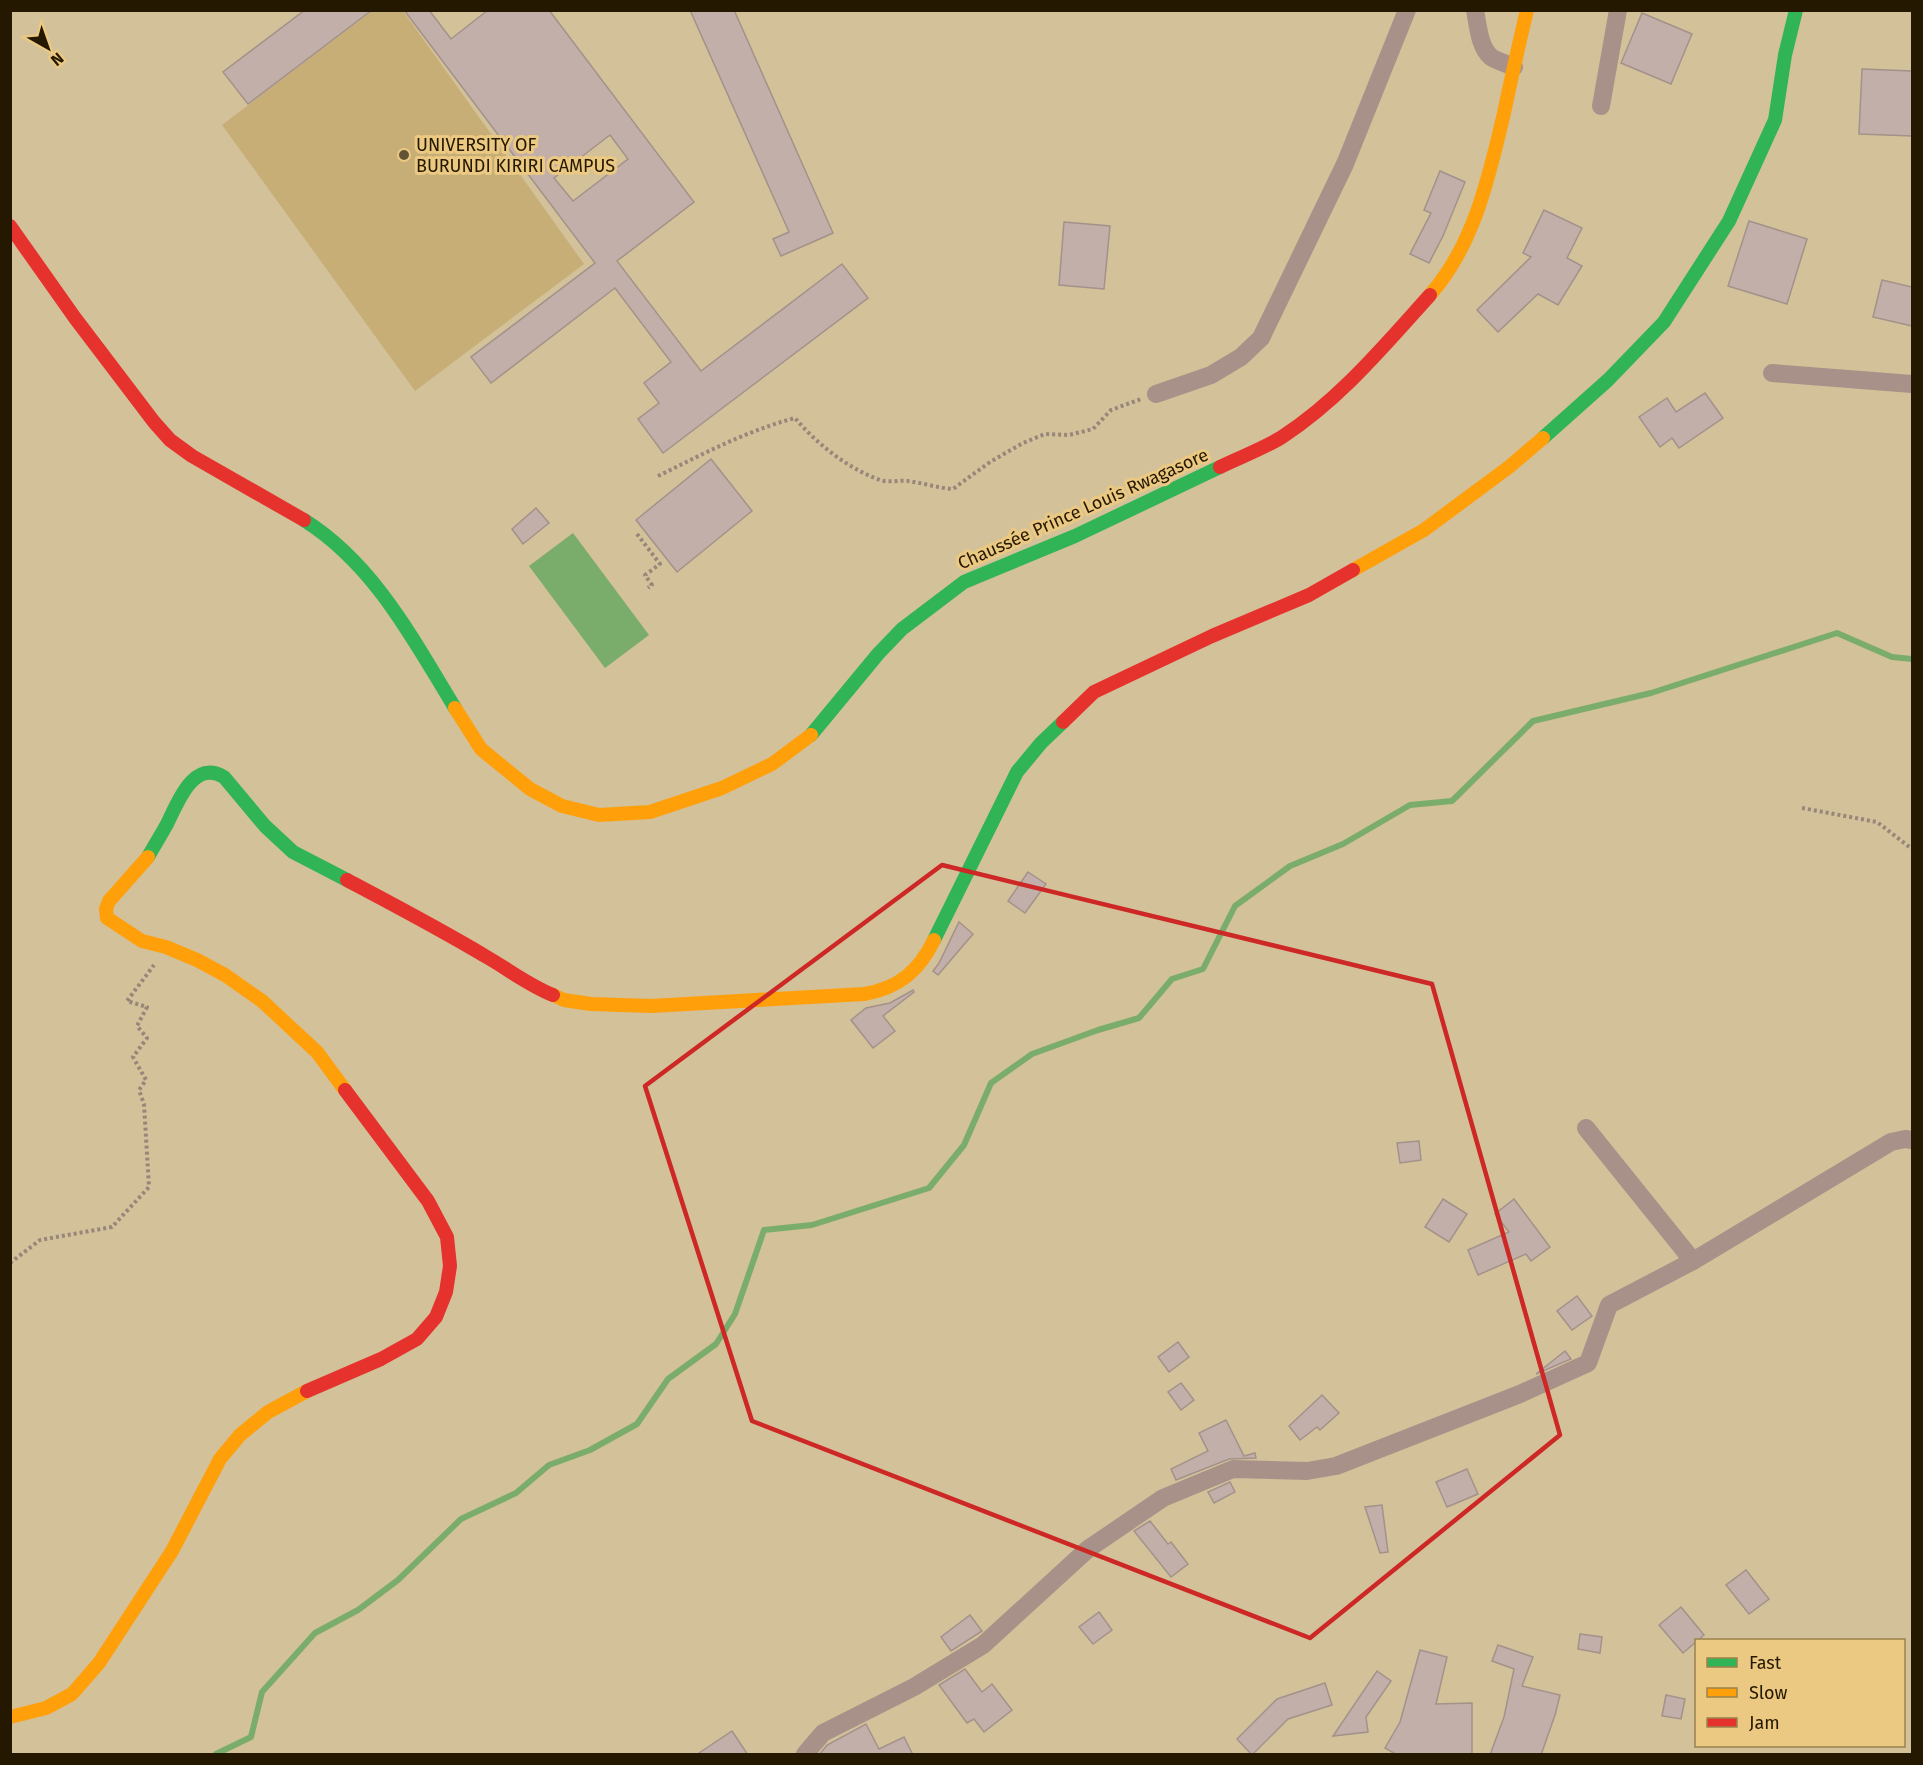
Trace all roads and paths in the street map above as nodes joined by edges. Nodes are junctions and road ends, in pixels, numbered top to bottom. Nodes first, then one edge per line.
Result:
1 (1407, 10) edge
2 (1475, 10) edge
3 (1527, 10) edge
4 (1618, 10) edge
5 (1796, 10) edge
6 (1514, 68) junction
7 (1601, 106) dead end
8 (10, 226) edge
9 (1772, 373) dead end
10 (1912, 384) edge
11 (1156, 394) joint
12 (658, 476) dead end
13 (637, 534) dead end
14 (648, 588) dead end
15 (1802, 808) dead end
16 (1912, 849) edge
17 (166, 947) junction
18 (1586, 1128) dead end
19 (1912, 1140) edge
20 (1693, 1261) junction
21 (10, 1263) edge
22 (10, 1717) edge
23 (805, 1755) edge

1 - 11 street
2 - 6 street
3 - 6 street, Chaussée Prince Louis Rwagasore
4 - 7 street
5 - 17 street
6 - 8 street, Chaussée Prince Louis Rwagasore
9 - 10 street
11 - 12 path
13 - 14 path
15 - 16 path
17 - 21 path
17 - 22 street
18 - 20 street
19 - 20 street
20 - 23 street

